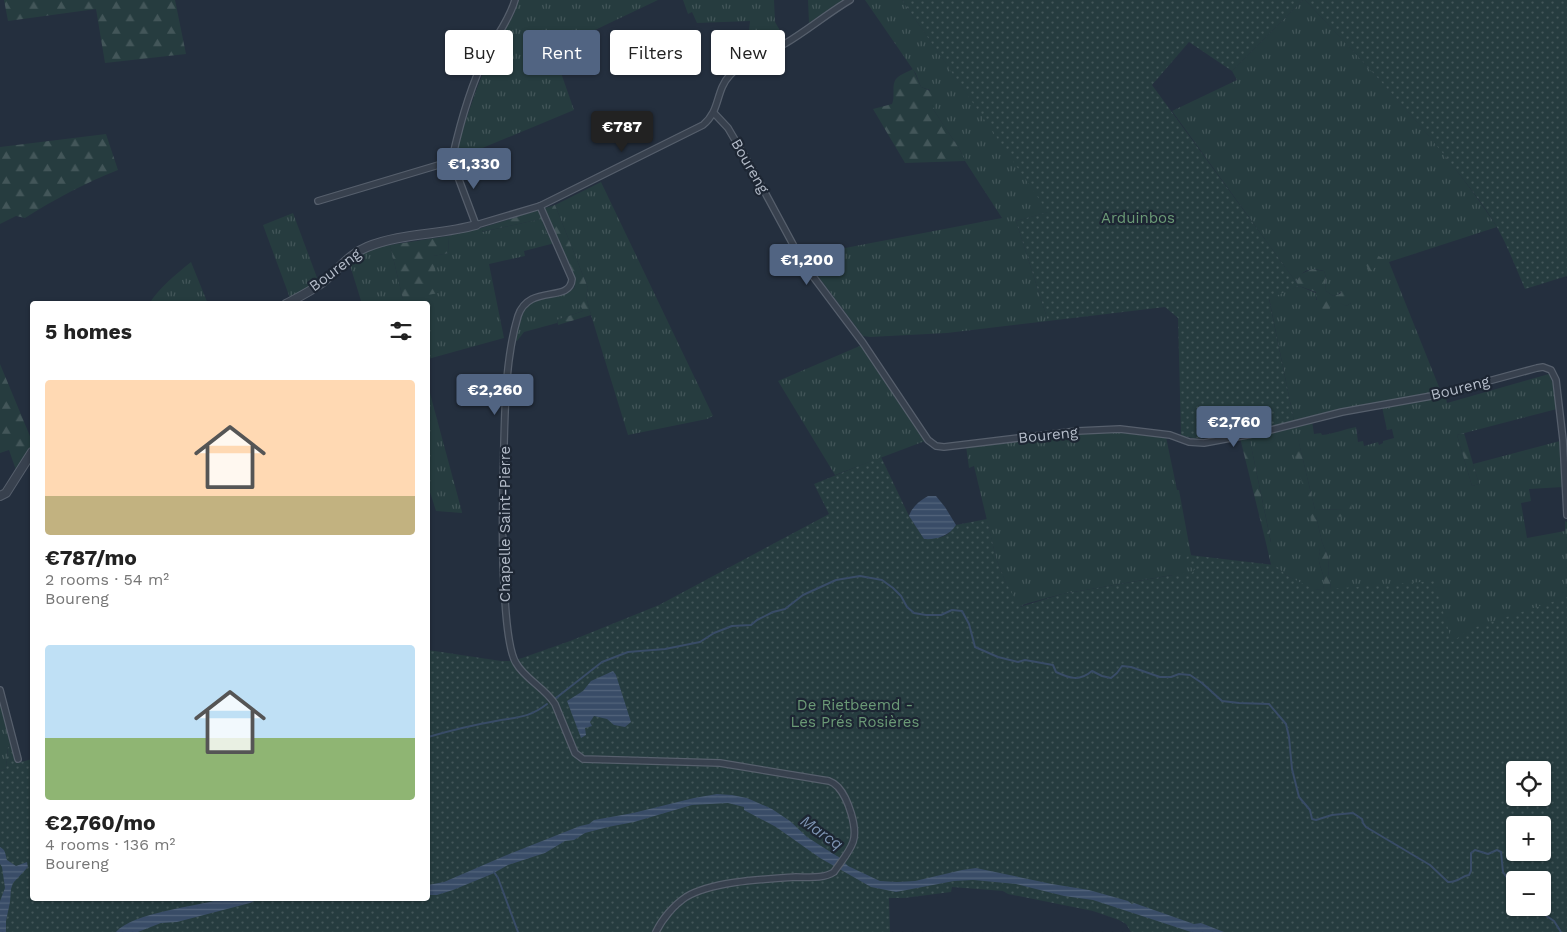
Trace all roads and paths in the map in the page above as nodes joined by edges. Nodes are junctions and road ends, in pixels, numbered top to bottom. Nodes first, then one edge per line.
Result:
1 (515, 0) edge
2 (850, 0) edge
3 (714, 112) junction
4 (452, 161) junction
5 (318, 202) dead end
6 (540, 206) junction
7 (476, 225) junction
8 (291, 301) edge
9 (30, 455) edge
10 (0, 496) edge
11 (1567, 516) edge
12 (0, 690) edge
13 (18, 759) dead end
14 (656, 932) edge

1 - 4 street
2 - 3 street, Boureng
3 - 6 street, Boureng
3 - 11 street, Boureng
4 - 5 street
4 - 7 street
6 - 7 street, Boureng
6 - 14 street, Chapelle Saint-Pierre
7 - 8 street, Boureng
9 - 10 street
12 - 13 street

